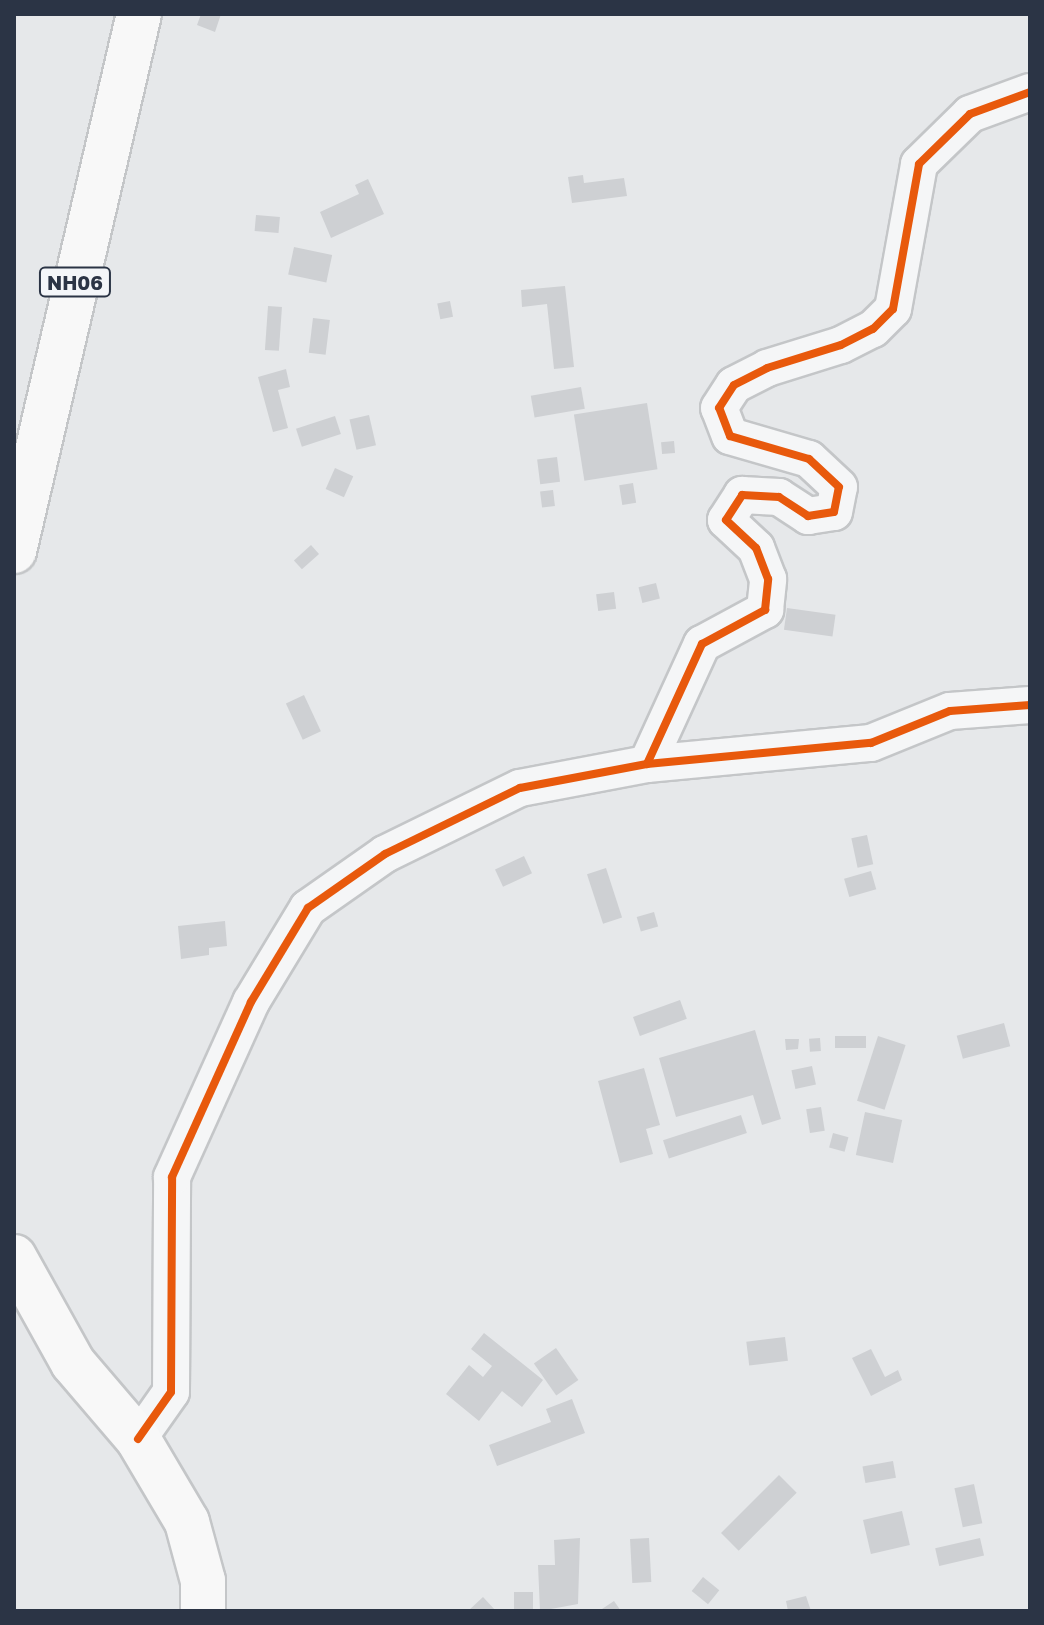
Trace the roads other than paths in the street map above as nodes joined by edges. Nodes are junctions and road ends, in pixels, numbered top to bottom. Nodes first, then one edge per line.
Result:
1 (139, 14) edge
2 (1030, 92) edge
3 (14, 551) edge
4 (1030, 705) edge
5 (647, 764) junction
6 (14, 1257) edge
7 (138, 1439) junction
8 (203, 1611) edge

1 - 3 main road, NH06
2 - 5 street
4 - 5 street
5 - 7 street
6 - 7 main road
7 - 8 main road

